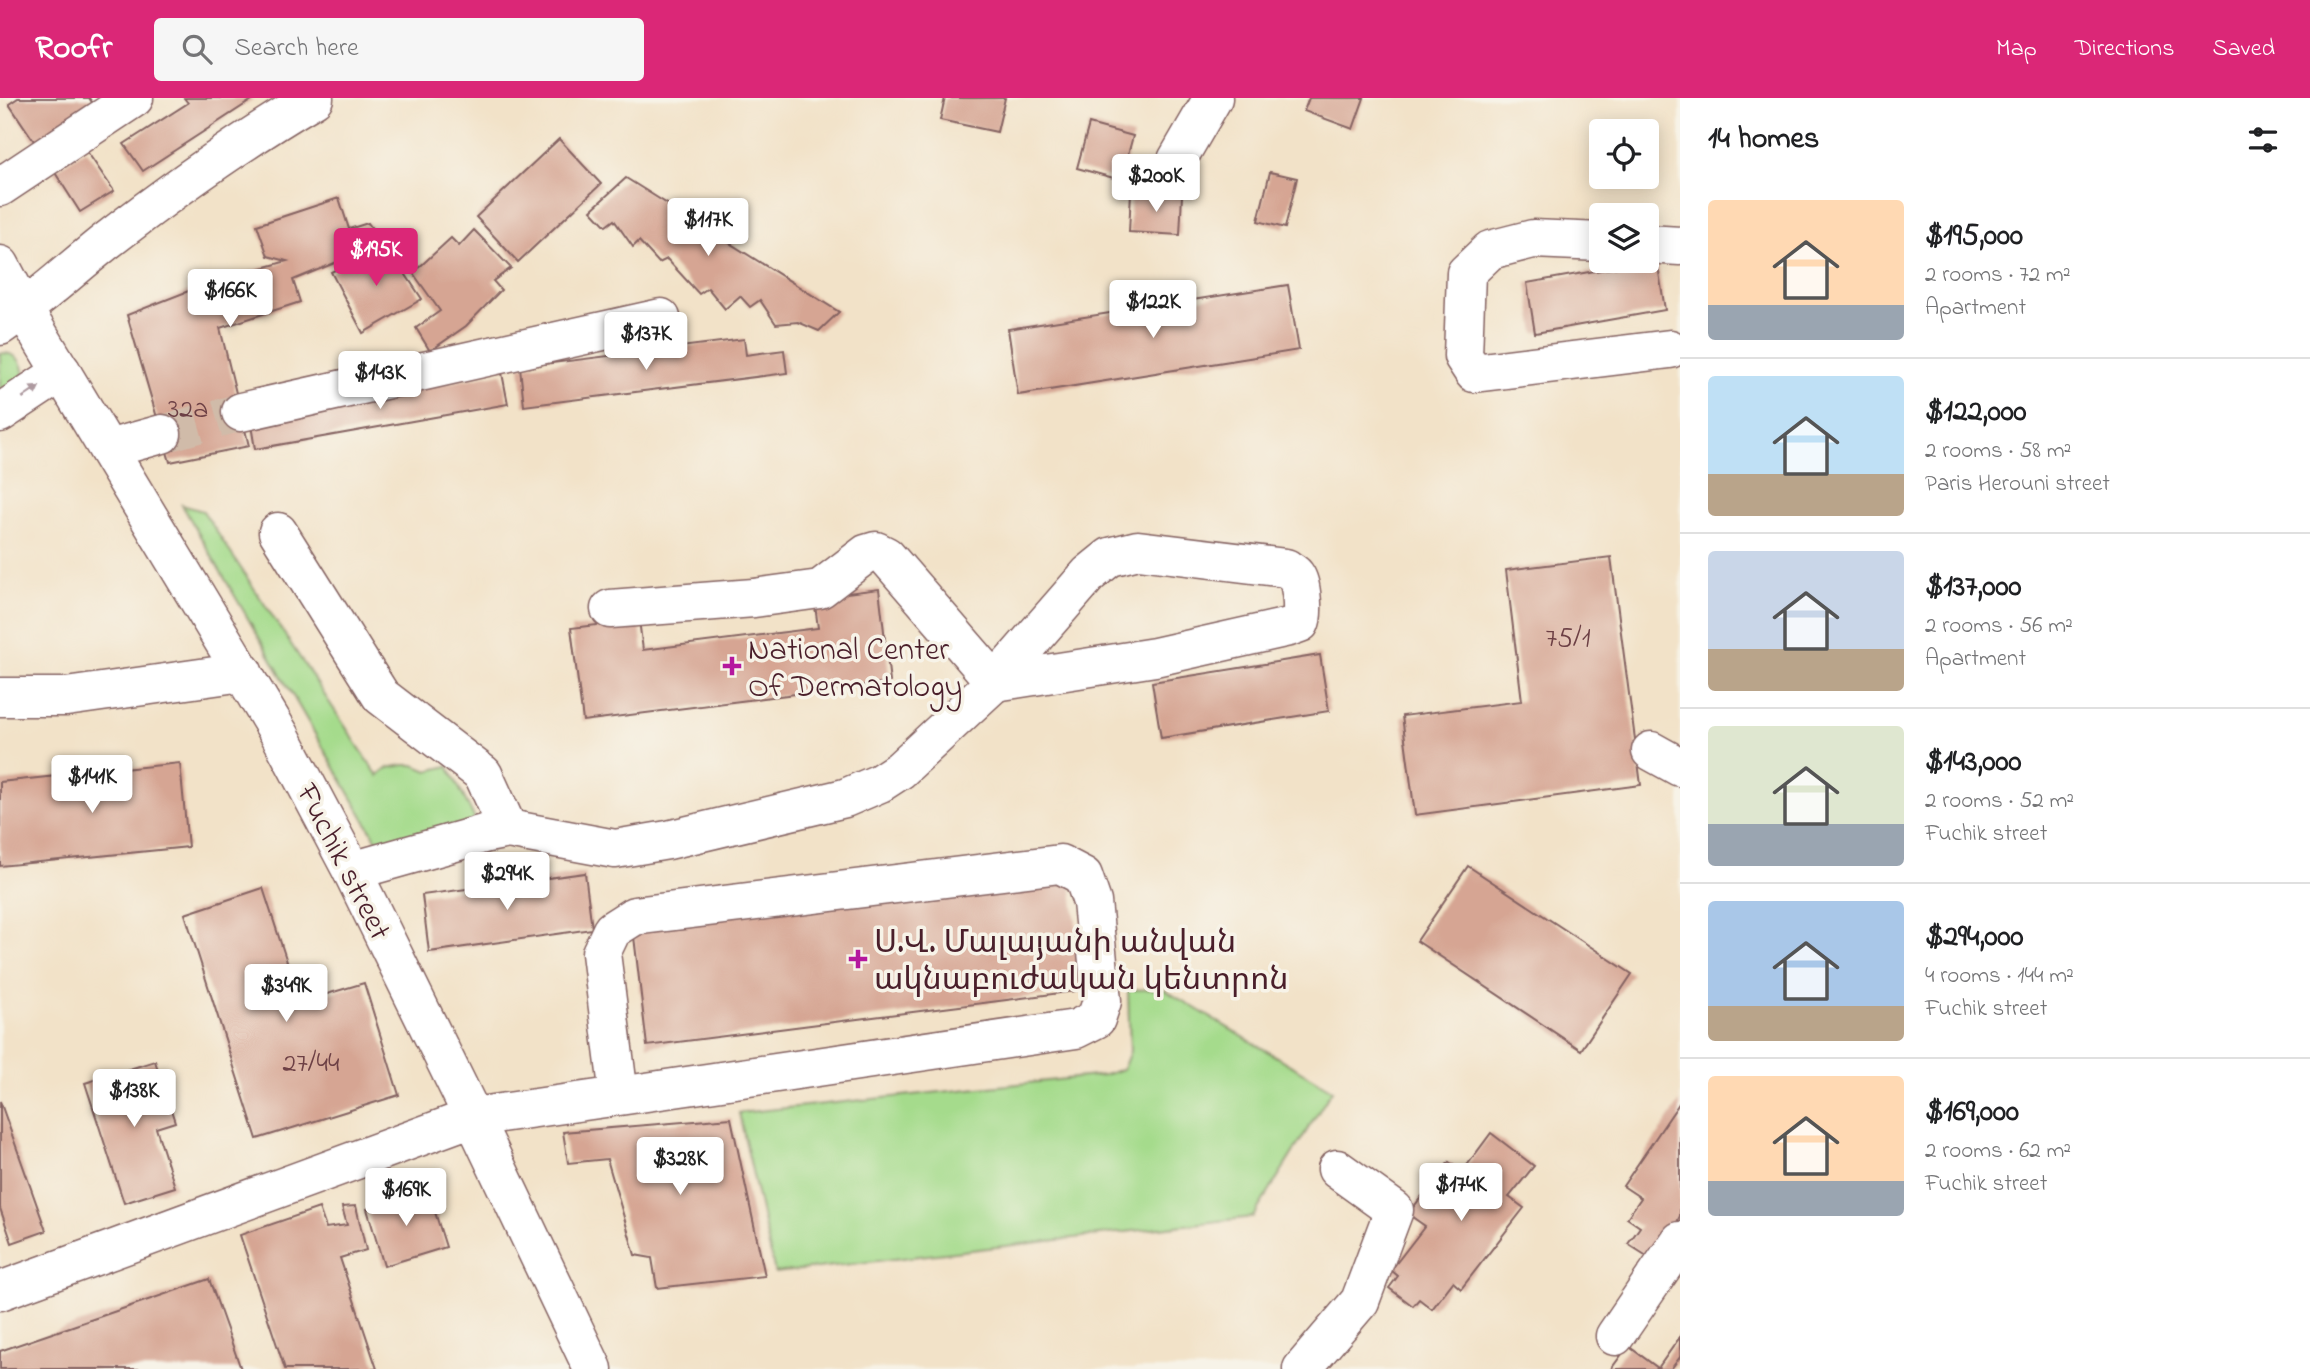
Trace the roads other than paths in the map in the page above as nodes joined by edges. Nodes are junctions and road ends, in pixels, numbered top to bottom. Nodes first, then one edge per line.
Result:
1 (134, 98) edge
2 (314, 98) edge
3 (1213, 98) edge
4 (1177, 160) dead end
5 (0, 187) edge
6 (1589, 241) edge
7 (1659, 245) edge
8 (1680, 246) edge
9 (0, 265) edge
10 (12, 318) edge
11 (661, 318) dead end
12 (1670, 349) dead end
13 (62, 372) junction
14 (241, 412) tunnel mouth
15 (0, 413) edge
16 (162, 434) tunnel mouth
17 (108, 449) junction
18 (278, 532) dead end
19 (610, 609) dead end
20 (243, 672) junction
21 (995, 682) junction
22 (0, 697) edge
23 (508, 830) junction
24 (352, 871) junction
25 (619, 1096) junction
26 (473, 1117) junction
27 (1337, 1169) dead end
28 (1680, 1241) edge
29 (0, 1291) edge
30 (1615, 1336) dead end
31 (593, 1369) edge
32 (1302, 1369) edge

1 - 5 street
2 - 10 street
3 - 4 street
6 - 12 street
7 - 8 street
9 - 10 street, Fuchik street
10 - 13 street, Fuchik street
11 - 14 street
15 -> 13 street
13 - 17 street, Fuchik street
16 - 17 street
17 - 20 street, Fuchik street
18 - 23 street
19 - 21 street
20 - 22 street
20 - 24 street, Fuchik street
21 - 21 street
21 - 23 street
23 - 24 street
24 - 26 street, Fuchik street
25 - 25 street
25 - 26 street
26 - 29 street
26 - 31 street, Fuchik street
27 - 32 street
28 - 30 street

